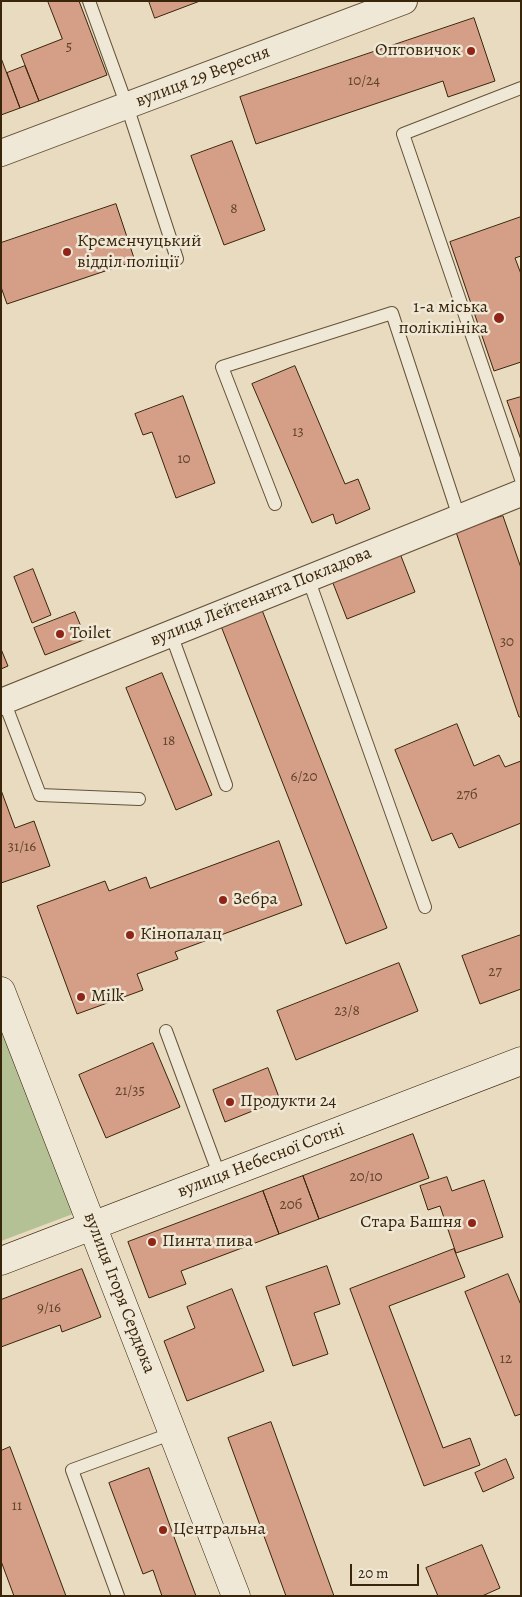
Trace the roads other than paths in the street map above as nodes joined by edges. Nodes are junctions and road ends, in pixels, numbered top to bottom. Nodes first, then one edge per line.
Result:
1 (89, 1) edge
2 (404, 1) edge
3 (521, 88) edge
4 (127, 106) junction
5 (1, 154) edge
6 (176, 259) dead end
7 (521, 479) edge
8 (521, 493) edge
9 (275, 504) dead end
10 (459, 517) junction
11 (308, 578) junction
12 (171, 634) junction
13 (3, 701) edge
14 (226, 785) dead end
15 (139, 799) dead end
16 (425, 907) dead end
17 (1, 991) edge
18 (166, 1031) dead end
19 (521, 1061) edge
20 (220, 1176) junction
21 (92, 1225) junction
22 (1, 1261) edge
23 (173, 1433) junction
24 (118, 1596) edge
25 (236, 1596) edge

1 - 4 lane
2 - 4 street, вулиця 29 Вересня
3 - 7 lane
4 - 5 street, вулиця 29 Вересня
4 - 6 lane
8 - 10 street, вулиця Лейтенанта Покладова
9 - 10 lane
10 - 11 street, вулиця Лейтенанта Покладова
11 - 12 street, вулиця Лейтенанта Покладова
11 - 16 lane
12 - 13 street, вулиця Лейтенанта Покладова
12 - 14 lane
13 - 15 lane
17 - 21 street, вулиця Ігоря Сердюка
18 - 20 lane
19 - 20 street, вулиця Небесної Сотні
20 - 21 street, вулиця Небесної Сотні
21 - 22 street, вулиця Небесної Сотні
21 - 23 street, вулиця Ігоря Сердюка
23 - 24 lane
23 - 25 street, вулиця Ігоря Сердюка

